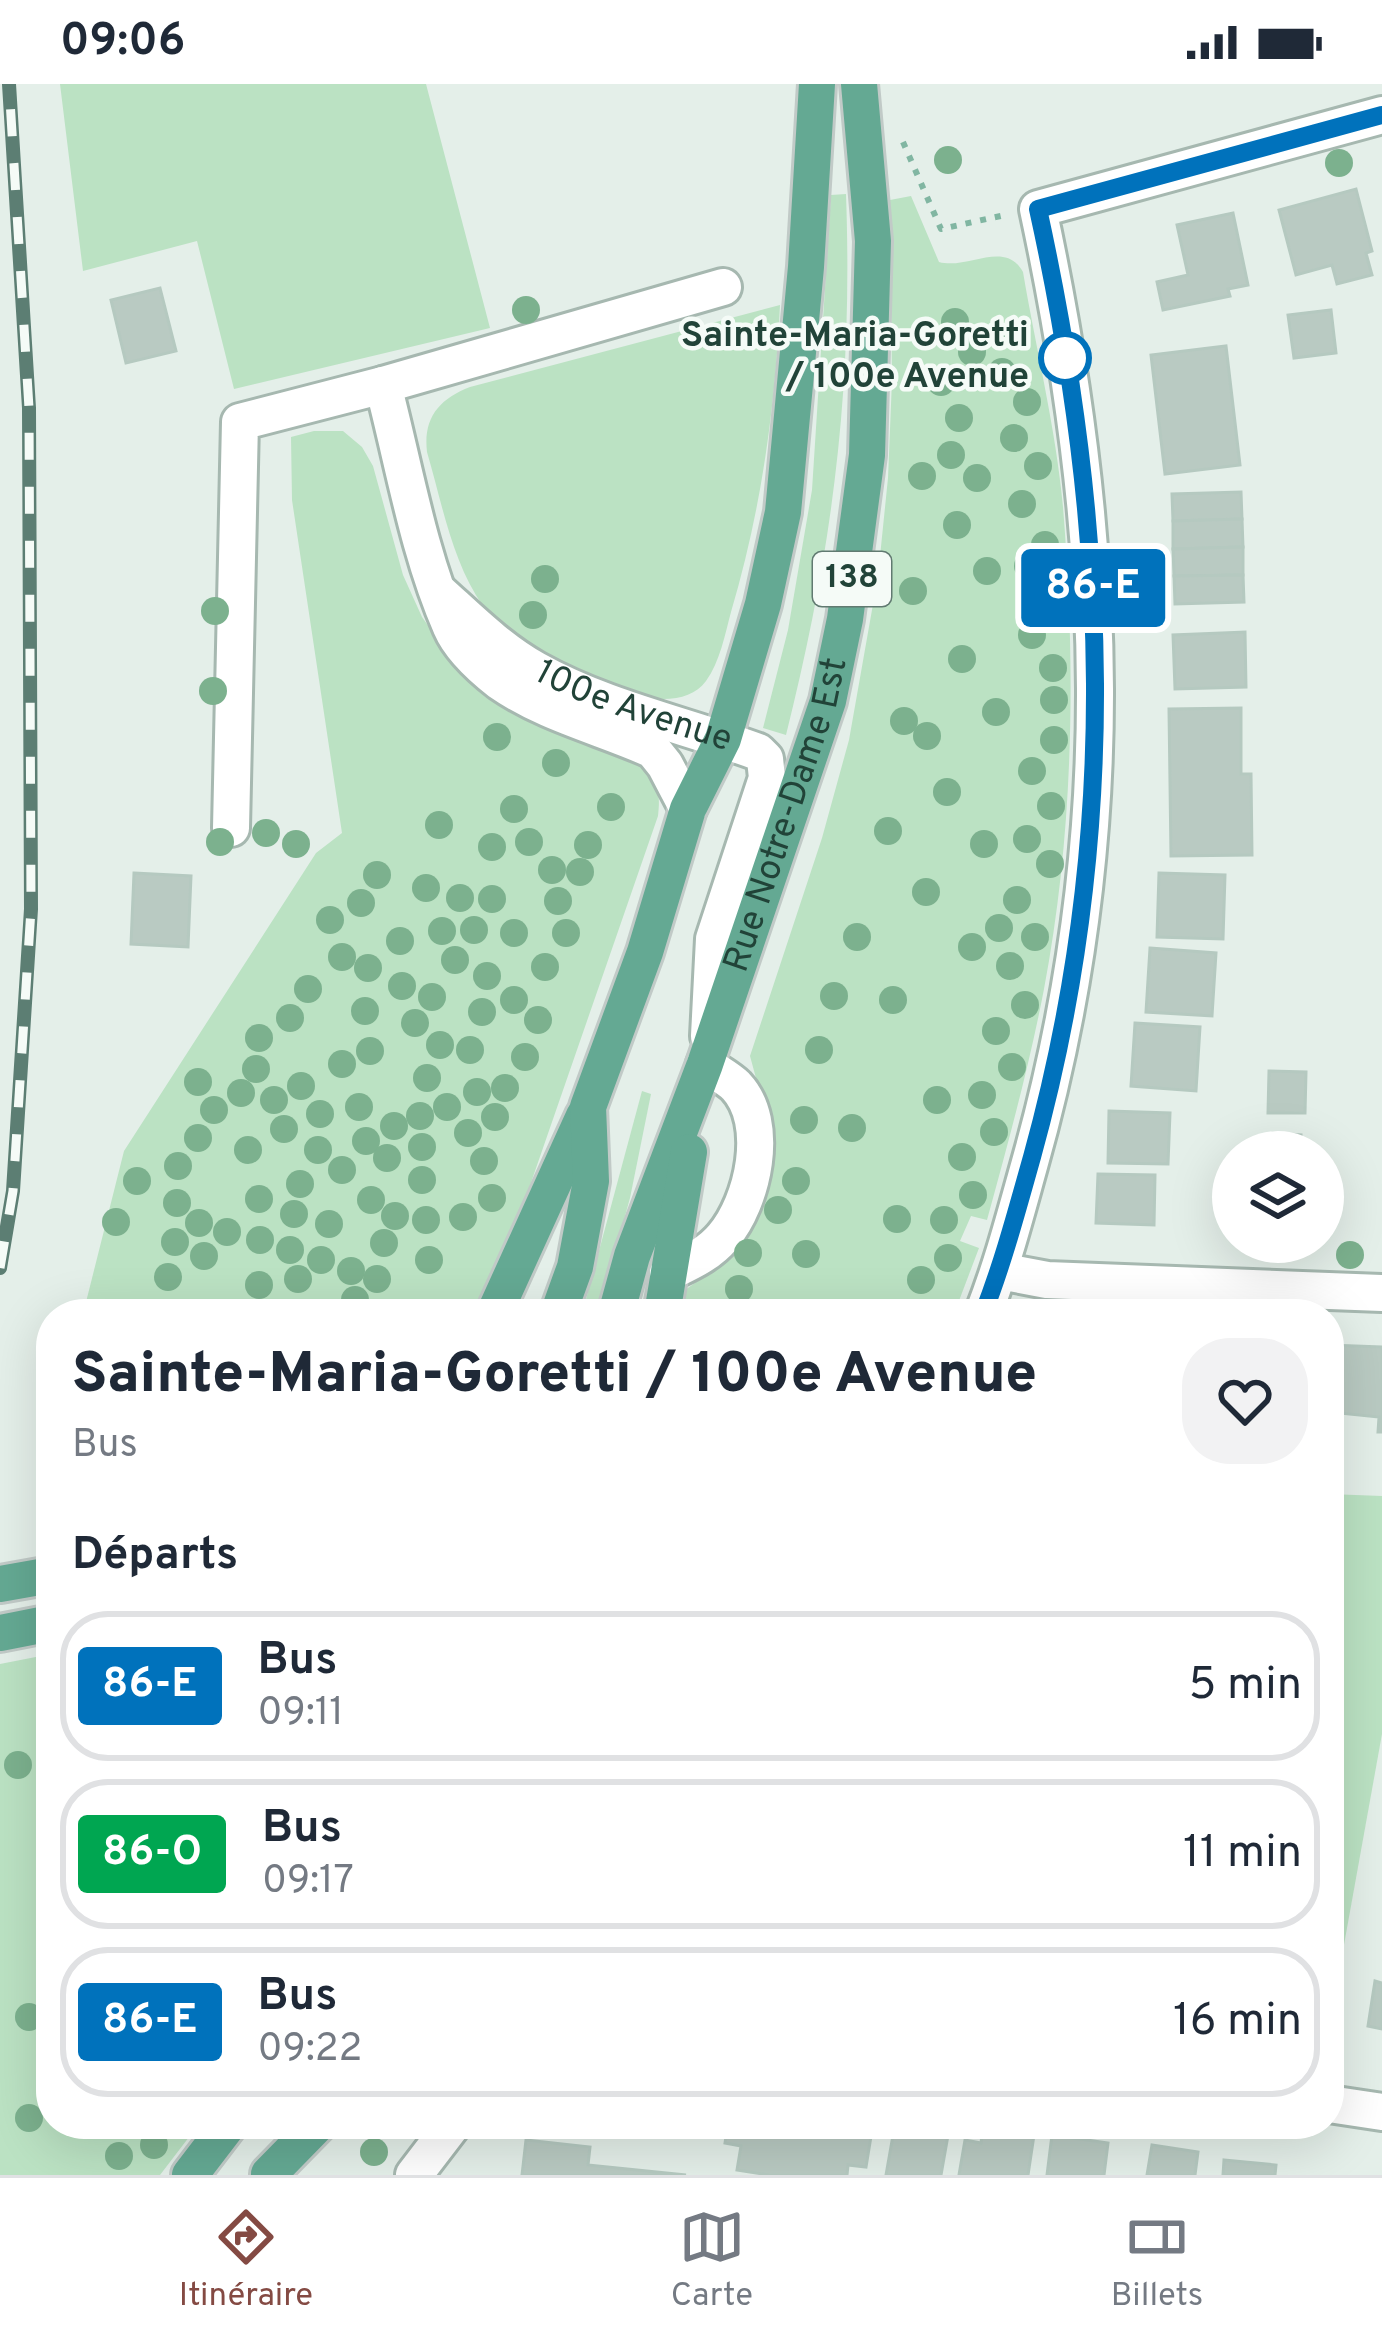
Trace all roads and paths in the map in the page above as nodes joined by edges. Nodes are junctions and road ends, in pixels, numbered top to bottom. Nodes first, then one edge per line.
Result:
1 (817, 84) edge
2 (859, 84) edge
3 (1382, 115) edge
4 (901, 128) dead end
5 (1038, 209) junction
6 (723, 287) dead end
7 (383, 386) junction
8 (440, 593) junction
9 (723, 739) junction
10 (688, 808) junction
11 (231, 828) dead end
12 (706, 1059) junction
13 (588, 1107) junction
14 (1000, 1271) junction
15 (668, 1273) junction
16 (1382, 1294) edge
17 (501, 1299) edge
18 (563, 1299) edge
19 (620, 1299) edge
20 (664, 1299) edge
21 (989, 1299) edge
22 (36, 1578) edge
23 (0, 1584) edge
24 (36, 1626) edge
25 (0, 1633) edge
26 (1344, 2106) edge
27 (1382, 2112) edge
28 (218, 2139) edge
29 (293, 2139) edge
30 (304, 2139) edge
31 (442, 2139) edge
32 (190, 2175) edge
33 (269, 2175) edge
34 (414, 2175) edge

1 - 9 main road, 138
2 - 12 main road, Rue Notre-Dame Est / 138
3 - 5 street
4 - 5 path
5 - 14 street
6 - 7 street
7 - 8 street, 100e Avenue
7 - 11 street
8 - 9 street, 100e Avenue
8 - 10 street, 100e Avenue
9 - 10 main road, 138
9 - 12 street, 100e Avenue
10 - 13 main road, 138
12 - 15 main road
12 - 15 street
12 - 19 main road, Rue Notre-Dame Est / 138
13 - 17 main road
13 - 18 main road, 138
14 - 16 street
14 - 21 street
15 - 20 main road
22 - 23 main road
24 - 25 main road
26 - 27 street
28 - 32 main road
29 - 33 main road
30 - 33 main road
31 - 34 street

